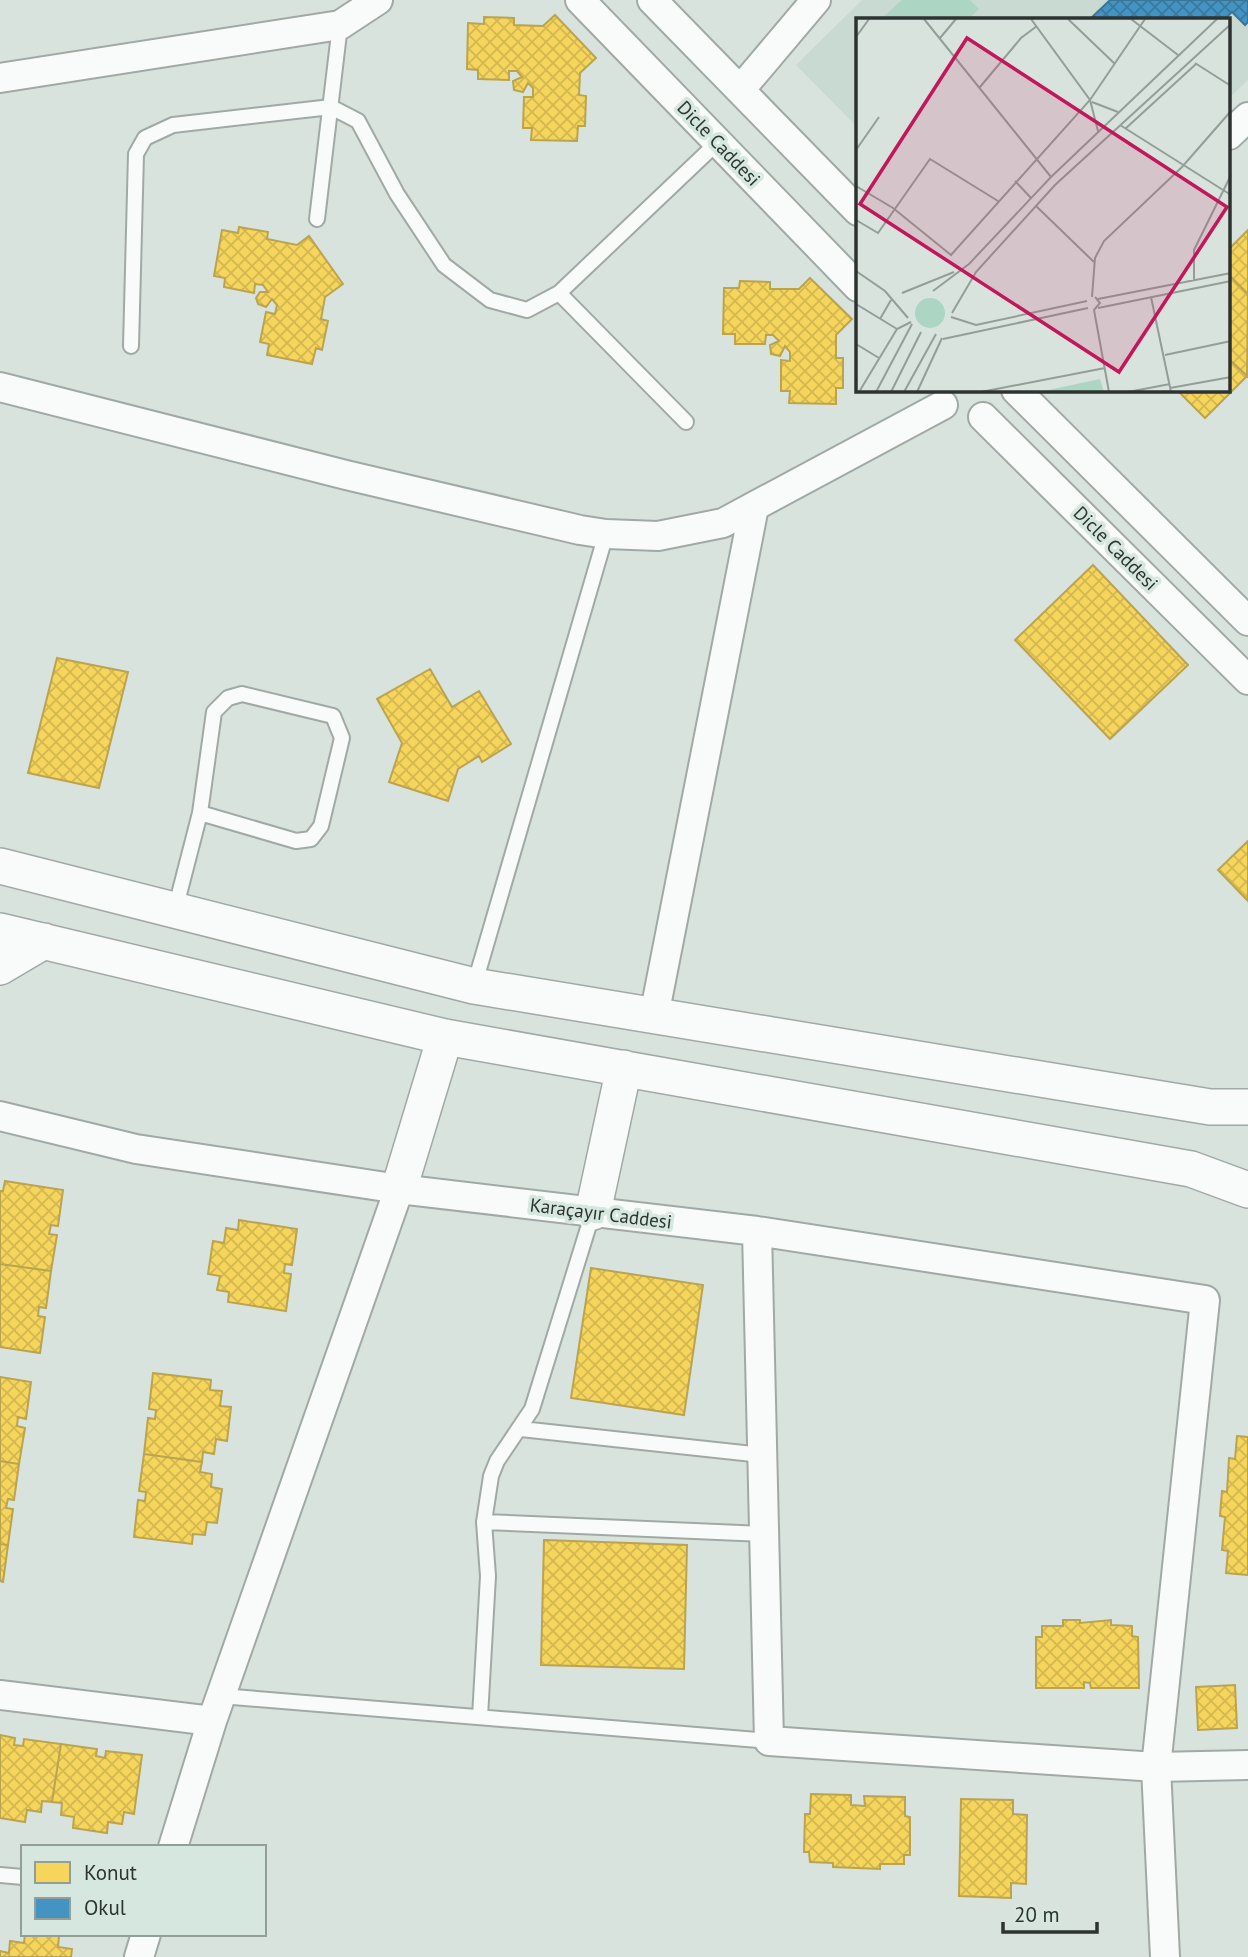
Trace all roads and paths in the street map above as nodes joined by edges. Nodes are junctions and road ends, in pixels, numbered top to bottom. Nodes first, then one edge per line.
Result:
1 (379, 0) edge
2 (580, 0) edge
3 (652, 0) edge
4 (816, 0) edge
5 (340, 25) junction
6 (0, 78) edge
7 (740, 90) junction
8 (331, 107) junction
9 (1248, 117) edge
10 (1230, 134) edge
11 (718, 142) junction
12 (856, 209) edge
13 (317, 219) dead end
14 (856, 285) edge
15 (559, 293) junction
16 (131, 346) dead end
17 (0, 387) edge
18 (1013, 392) edge
19 (1016, 392) edge
20 (939, 397) edge
21 (983, 417) junction
22 (687, 422) dead end
23 (754, 507) junction
24 (606, 534) junction
25 (1248, 621) edge
26 (1248, 680) edge
27 (200, 813) junction
28 (0, 866) edge
29 (175, 910) junction
30 (0, 931) edge
31 (44, 942) junction
32 (0, 967) edge
33 (474, 986) junction
34 (654, 1016) junction
35 (446, 1037) junction
36 (624, 1068) junction
37 (1248, 1107) edge
38 (0, 1116) edge
39 (1191, 1169) junction
40 (399, 1189) junction
41 (1248, 1190) edge
42 (1248, 1201) edge
43 (593, 1212) junction
44 (757, 1231) junction
45 (521, 1429) junction
46 (762, 1455) junction
47 (484, 1522) junction
48 (764, 1534) junction
49 (0, 1695) edge
50 (217, 1708) junction
51 (480, 1717) junction
52 (769, 1741) junction
53 (1248, 1765) edge
54 (1156, 1768) junction
55 (174, 1845) edge
56 (0, 1875) edge
57 (21, 1877) edge
58 (145, 1936) edge
59 (139, 1957) edge
60 (1165, 1957) edge

1 - 5 street
2 - 11 street, Dicle Caddesi
3 - 7 street
4 - 7 street
5 - 6 street
5 - 8 lane
7 - 12 street
8 - 13 lane
8 - 15 lane
8 - 16 lane
9 - 10 street
11 - 14 street, Dicle Caddesi
11 - 15 lane
15 - 22 lane
17 - 24 street
18 - 21 street
19 - 25 street
20 - 21 street
20 - 23 street
21 - 26 street, Dicle Caddesi
23 - 24 street
23 - 34 street
24 - 33 lane
27 - 27 lane
27 - 29 lane
28 - 29 street
29 - 33 street
30 - 31 street
31 - 32 street
31 - 35 street
33 - 34 street
34 - 37 street
35 - 36 street
35 - 40 street
36 - 39 street
36 - 43 street
38 - 40 street, Karaçayır Caddesi
39 - 41 street
39 - 42 street
40 - 43 street, Karaçayır Caddesi
40 - 50 street
43 - 44 street, Karaçayır Caddesi
43 - 45 lane
44 - 46 street
44 - 54 street, Karaçayır Caddesi
45 - 46 lane
45 - 47 lane
46 - 48 street
47 - 48 lane
47 - 51 lane
48 - 52 street
49 - 50 street
50 - 51 lane
50 - 55 street
51 - 52 lane
52 - 54 street
53 - 54 street
54 - 60 street
56 - 57 lane
58 - 59 street

